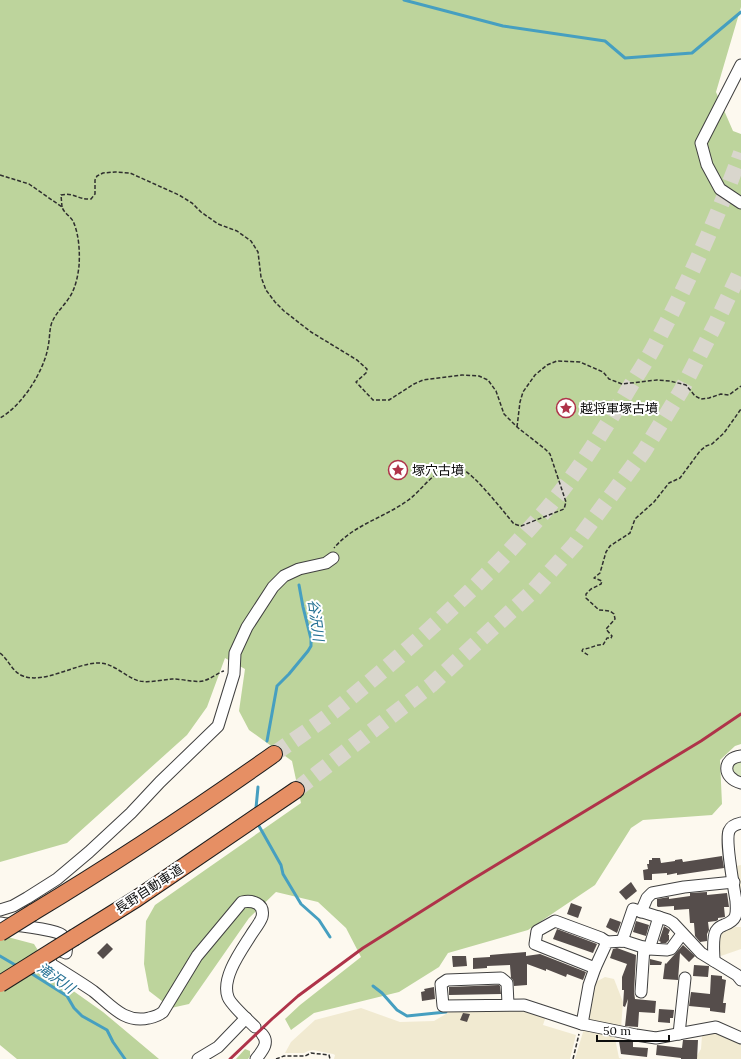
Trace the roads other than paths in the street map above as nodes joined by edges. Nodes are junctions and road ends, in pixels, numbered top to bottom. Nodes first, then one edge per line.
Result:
1 (741, 65) edge
2 (741, 203) edge
3 (333, 558) road end
4 (274, 754) tunnel mouth
5 (741, 756) edge
6 (741, 783) edge
7 (296, 790) tunnel mouth
8 (741, 824) edge
9 (734, 882) junction
10 (0, 910) edge
11 (642, 912) junction
12 (659, 917) junction
13 (0, 923) edge
14 (0, 933) edge
15 (682, 934) junction
16 (622, 941) junction
17 (607, 942) junction
18 (647, 948) junction
19 (714, 961) junction
20 (595, 968) junction
21 (686, 978) dead end
22 (741, 980) edge
23 (0, 984) edge
24 (641, 992) dead end
25 (508, 1004) junction
26 (246, 1018) junction
27 (582, 1024) junction
28 (679, 1034) junction
29 (741, 1038) edge
30 (198, 1059) edge
31 (256, 1059) edge

1 - 2 street
3 - 10 street
4 - 14 highway, bridge
5 - 6 street
7 - 23 highway, 長野自動車道, bridge
8 - 9 street
9 - 11 street
9 - 19 street
11 - 12 street
11 - 16 street
12 - 15 street
12 - 18 street
13 - 26 street
15 - 18 street
15 - 19 street
16 - 17 street
16 - 18 street
17 - 20 street
17 - 20 street
18 - 24 street
19 - 22 street
20 - 27 street
21 - 28 street
25 - 25 street
25 - 27 street
26 - 30 street
26 - 31 street
27 - 28 street
28 - 29 street

